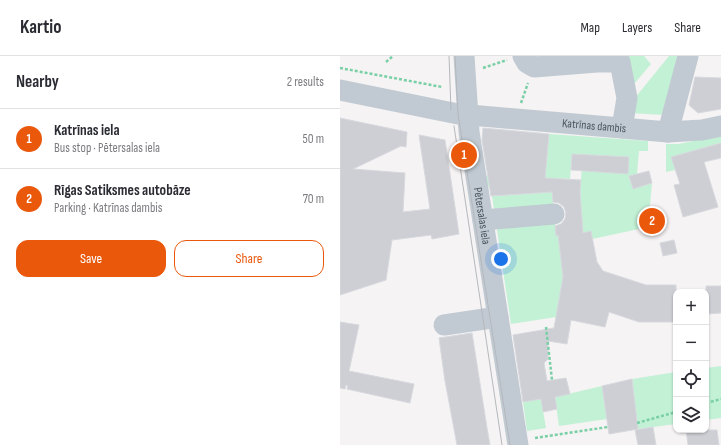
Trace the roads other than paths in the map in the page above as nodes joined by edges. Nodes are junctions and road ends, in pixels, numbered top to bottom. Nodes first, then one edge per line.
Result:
1 (464, 56) edge
2 (688, 56) edge
3 (527, 60) edge
4 (340, 90) edge
5 (467, 115) junction
6 (721, 126) edge
7 (622, 128) junction
8 (668, 132) junction
9 (554, 214) dead end
10 (483, 220) junction
11 (498, 317) junction
12 (444, 325) dead end
13 (518, 443) edge

1 - 5 street, Pētersalas iela
2 - 8 street
3 - 7 street
4 - 5 street, Katrīnas dambis
5 - 7 street, Katrīnas dambis
5 - 10 street, Pētersalas iela
6 - 8 street, Katrīnas dambis
7 - 8 street, Katrīnas dambis
9 - 10 street
10 - 11 street, Pētersalas iela
11 - 12 street
11 - 13 street, Pētersalas iela

